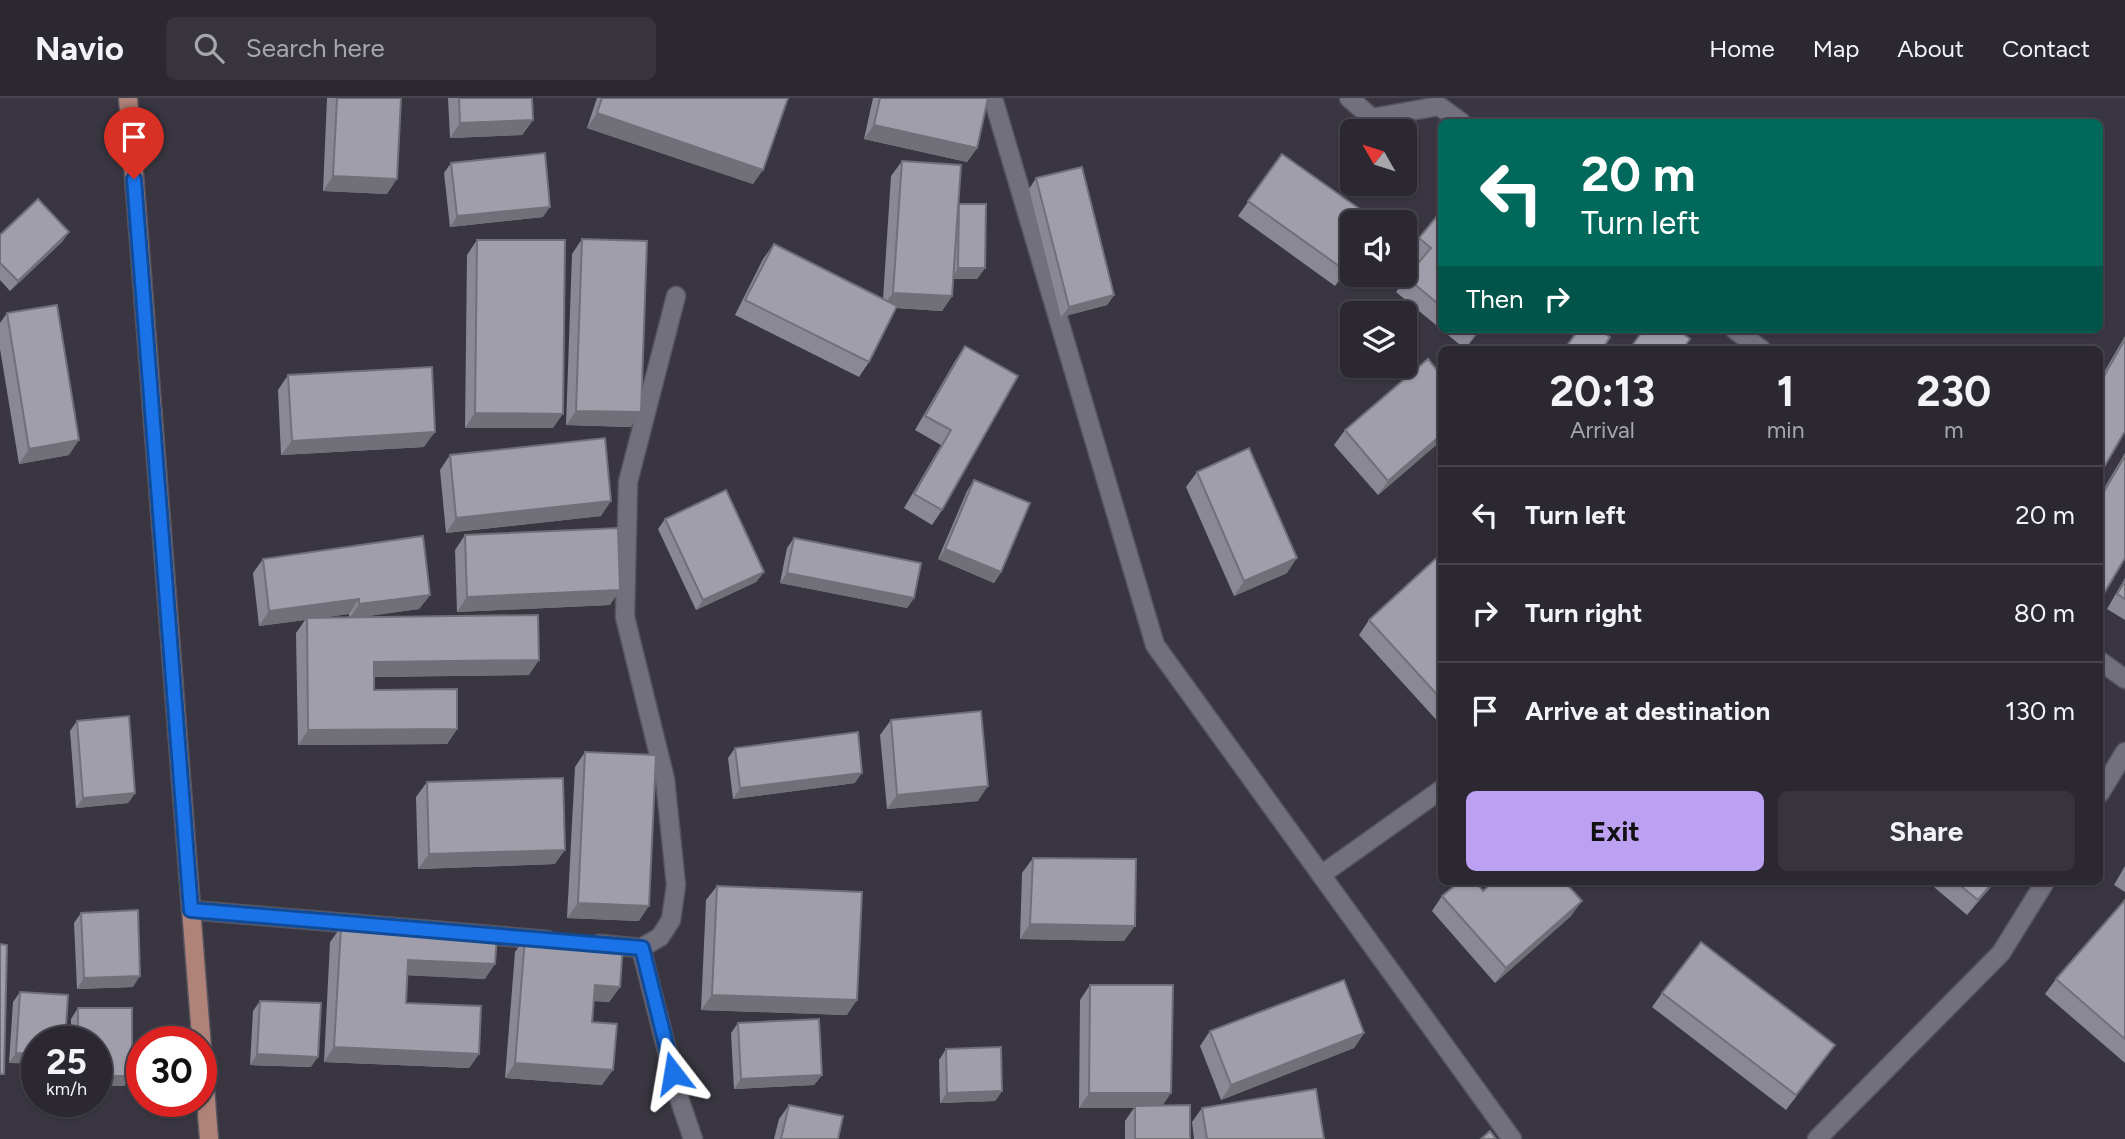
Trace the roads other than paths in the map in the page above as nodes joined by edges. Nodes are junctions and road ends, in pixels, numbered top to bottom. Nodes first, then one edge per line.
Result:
1 (128, 98) edge
2 (993, 98) edge
3 (1349, 98) edge
4 (1457, 119) edge
5 (676, 296) dead end
6 (1739, 333) edge
7 (1757, 346) edge
8 (2103, 663) edge
9 (2125, 679) edge
10 (2125, 752) edge
11 (2103, 788) edge
12 (1438, 792) edge
13 (1321, 875) junction
14 (2043, 885) edge
15 (191, 910) junction
16 (560, 941) edge
17 (587, 943) edge
18 (642, 948) junction
19 (209, 1139) edge
20 (693, 1139) edge
21 (1511, 1139) edge
22 (1817, 1139) edge

1 - 15 main road
2 - 13 street
3 - 4 street
5 - 18 street
6 - 7 street
8 - 9 street
10 - 11 street
12 - 13 street
13 - 21 street
14 - 22 street
15 - 16 street
15 - 19 main road
17 - 18 street
18 - 20 street

